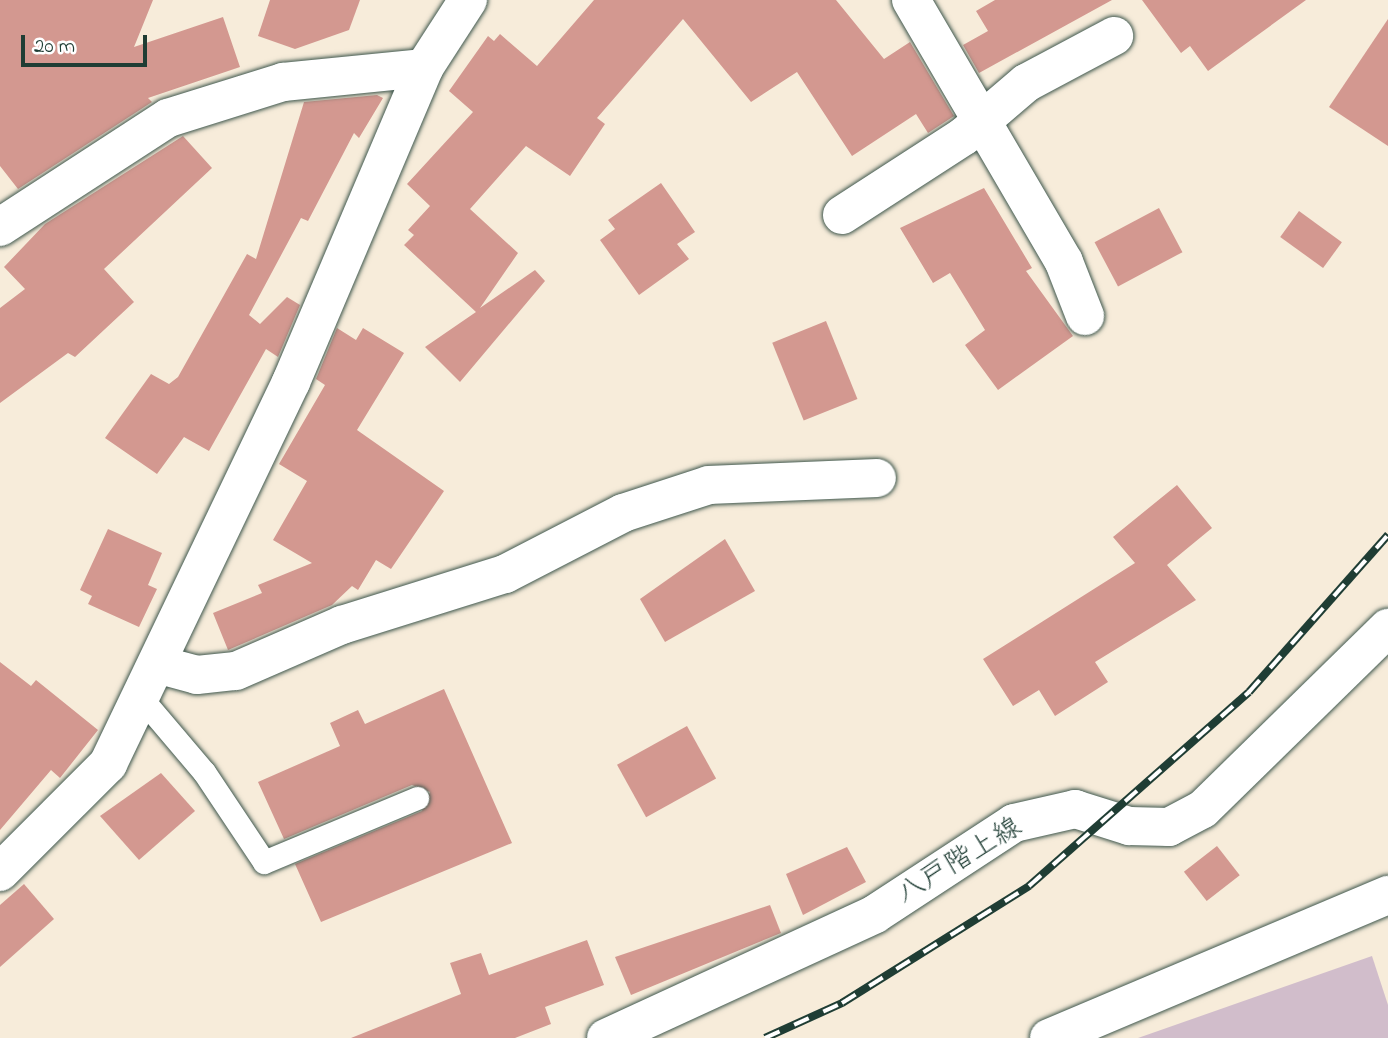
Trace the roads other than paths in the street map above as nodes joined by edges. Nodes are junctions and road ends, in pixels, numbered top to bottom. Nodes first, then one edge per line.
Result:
1 (468, 0) edge
2 (911, 0) edge
3 (1114, 36) dead end
4 (424, 68) junction
5 (980, 116) junction
6 (842, 215) dead end
7 (0, 228) edge
8 (1085, 316) dead end
9 (877, 478) dead end
10 (1388, 628) edge
11 (160, 665) junction
12 (142, 699) junction
13 (417, 798) dead end
14 (0, 872) edge
15 (1388, 895) edge
16 (606, 1038) edge
17 (1049, 1038) edge

1 - 4 street
2 - 5 street
3 - 5 street
4 - 7 street
4 - 11 street
5 - 6 street
5 - 8 street
9 - 11 street
10 - 16 street, 八戸階上線
11 - 12 street
12 - 13 lane
12 - 14 street
15 - 17 street

